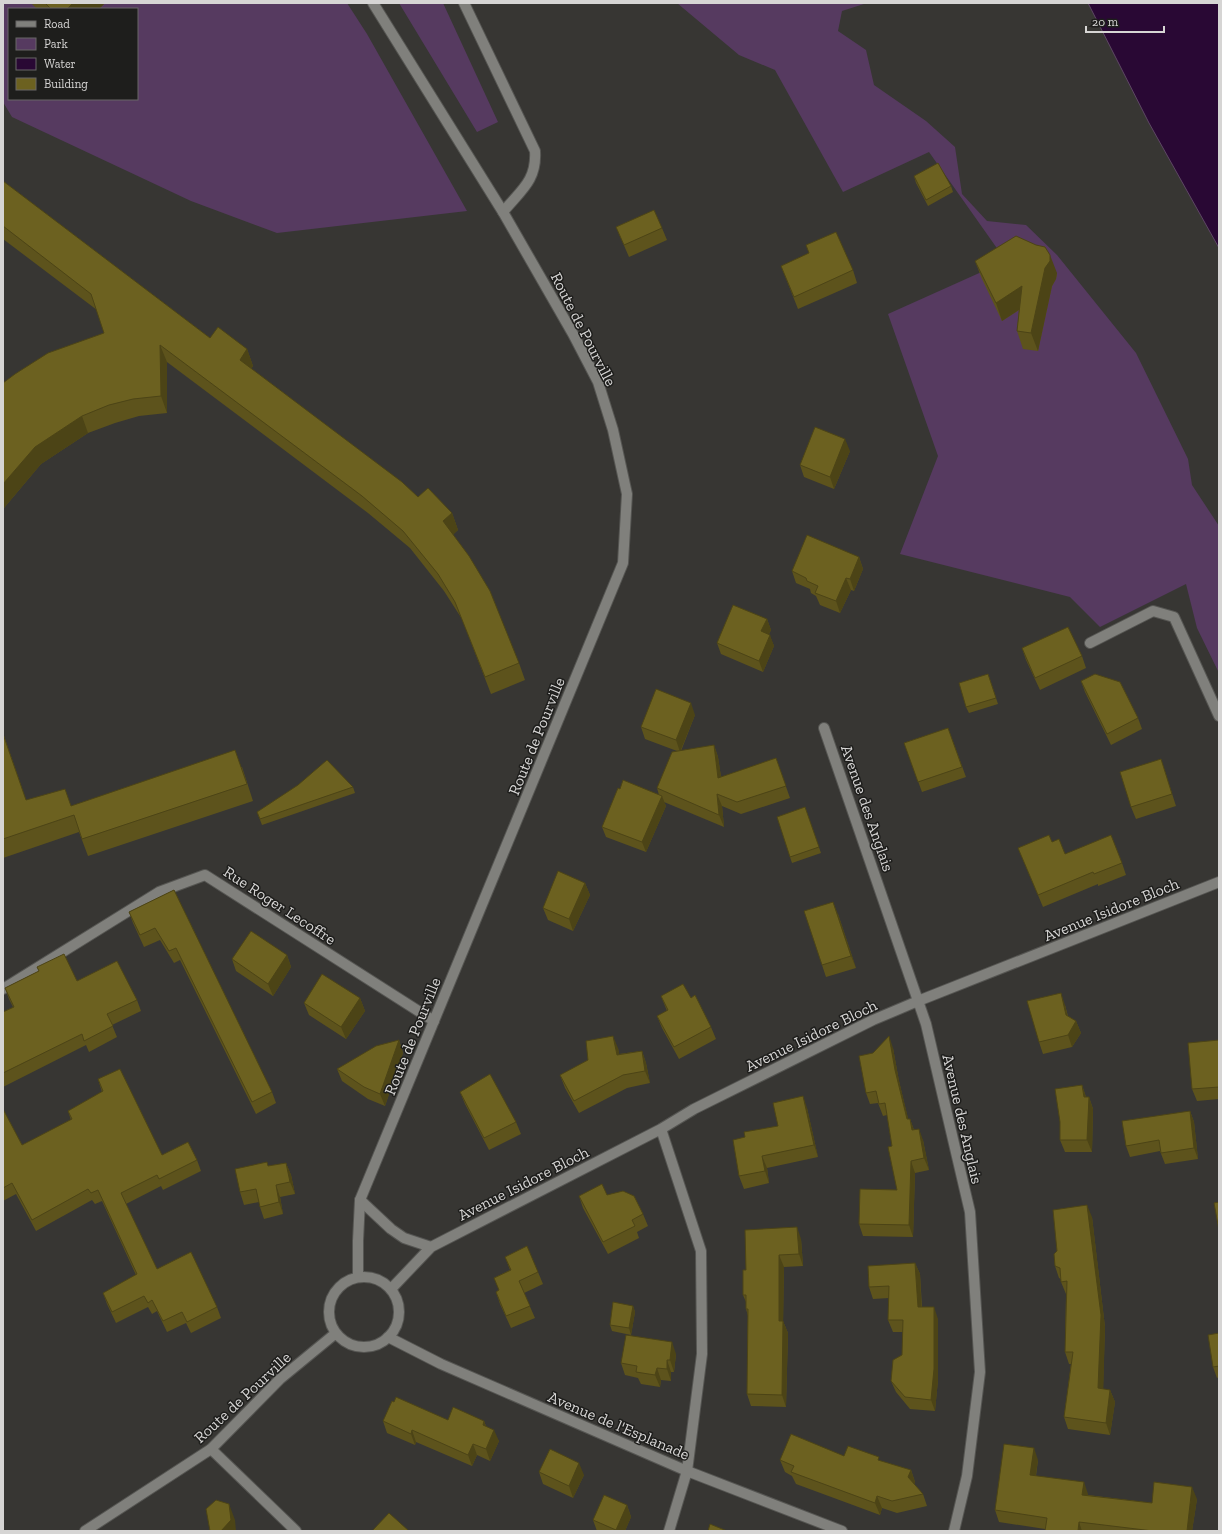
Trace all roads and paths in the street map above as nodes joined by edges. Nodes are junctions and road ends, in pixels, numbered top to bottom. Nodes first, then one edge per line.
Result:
1 (373, 3) edge
2 (464, 3) edge
3 (503, 212) junction
4 (1090, 643) dead end
5 (1219, 716) edge
6 (824, 728) dead end
7 (1219, 882) edge
8 (3, 989) edge
9 (918, 1000) junction
10 (434, 1021) junction
11 (660, 1129) junction
12 (360, 1200) junction
13 (431, 1247) junction
14 (358, 1277) junction
15 (391, 1289) junction
16 (336, 1333) junction
17 (388, 1338) junction
18 (211, 1449) junction
19 (687, 1471) junction
20 (85, 1531) edge
21 (296, 1531) edge
22 (669, 1531) edge
23 (842, 1531) edge
24 (954, 1531) edge

1 - 3 street, Route de Pourville
2 - 3 street
3 - 10 street, Route de Pourville
4 - 5 street
6 - 9 street, Avenue des Anglais
7 - 9 street, Avenue Isidore Bloch
8 - 10 street, Rue Roger Lecoffre
9 - 11 street, Avenue Isidore Bloch
9 - 24 street, Avenue des Anglais
10 - 12 street, Route de Pourville
11 - 13 street, Avenue Isidore Bloch
11 - 19 street
12 - 13 street
12 - 14 street, Route de Pourville
13 - 15 street, Avenue Isidore Bloch
14 - 15 street
14 - 16 street
15 - 17 street
16 - 17 street
16 - 18 street, Route de Pourville
17 - 19 street, Avenue de l'Esplanade
18 - 20 street, Route de Pourville
18 - 21 street
19 - 22 street
19 - 23 street, Avenue de l'Esplanade

